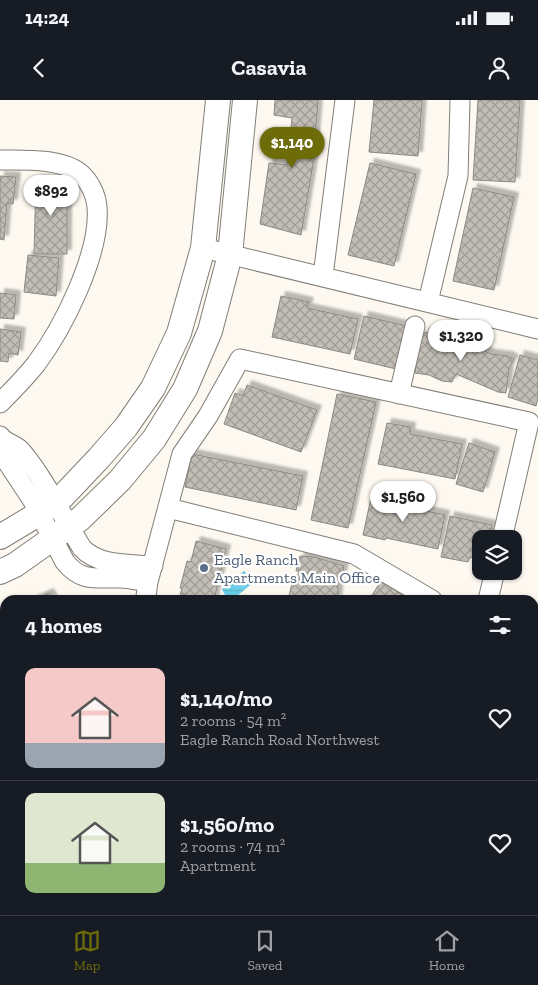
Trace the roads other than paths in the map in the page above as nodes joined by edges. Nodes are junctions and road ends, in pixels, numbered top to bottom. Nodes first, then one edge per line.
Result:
1 (218, 100) edge
2 (245, 100) edge
3 (345, 100) edge
4 (460, 100) edge
5 (0, 160) edge
6 (203, 248) junction
7 (230, 254) junction
8 (323, 276) junction
9 (428, 302) junction
10 (415, 326) dead end
11 (538, 329) edge
12 (399, 394) junction
13 (0, 403) edge
14 (2, 439) edge
15 (47, 507) junction
16 (168, 508) junction
17 (504, 530) edge
18 (61, 533) junction
19 (0, 537) edge
20 (0, 572) edge
21 (493, 580) edge
22 (150, 583) edge
23 (424, 595) edge
24 (489, 595) edge

1 - 6 main road
2 - 7 main road
3 - 8 street
4 - 9 street
5 - 13 street
6 - 7 street
6 - 15 main road
7 - 8 street
7 - 18 main road
8 - 9 street
9 - 11 street
10 - 12 street
12 - 16 street
12 - 17 street
14 - 15 street
15 - 18 street
15 - 19 main road
16 - 22 street
16 - 23 street
18 - 20 main road
18 - 22 street
21 - 24 street

